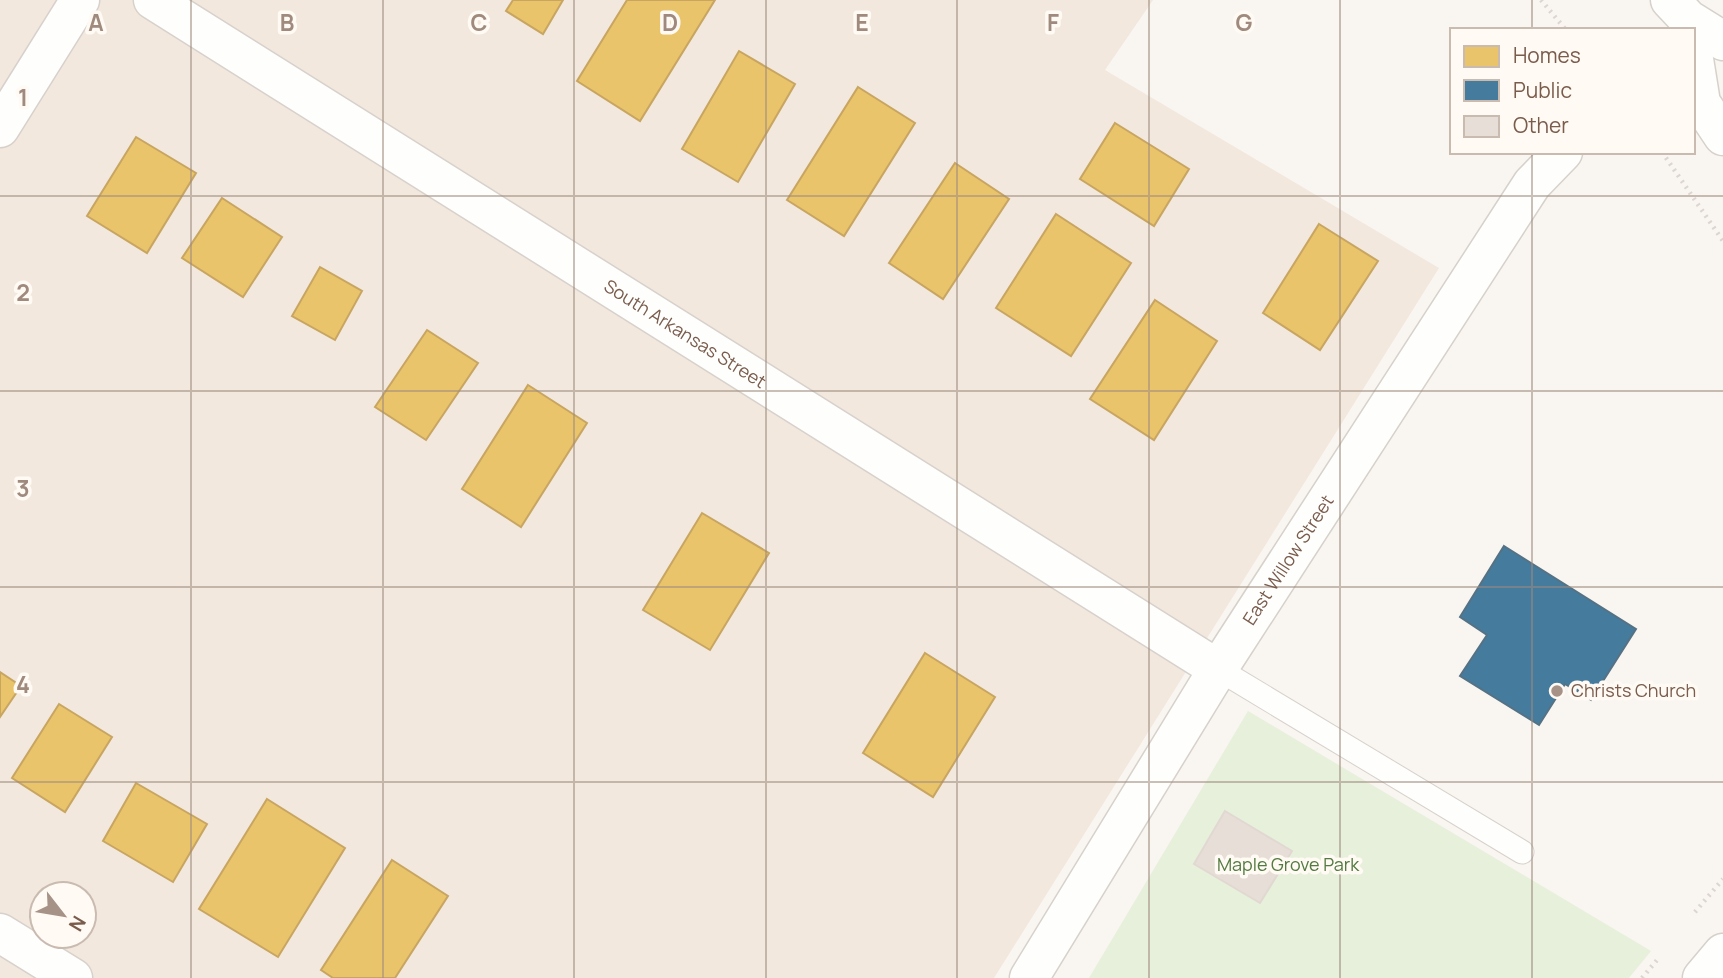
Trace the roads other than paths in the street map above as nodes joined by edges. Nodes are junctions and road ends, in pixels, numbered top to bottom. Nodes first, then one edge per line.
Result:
1 (80, 0) edge
2 (153, 0) edge
3 (1695, 30) edge
4 (1723, 41) edge
5 (1695, 76) edge
6 (0, 128) edge
7 (1723, 136) edge
8 (1561, 154) edge
9 (1218, 669) junction
10 (1522, 852) dead end
11 (0, 933) edge
12 (1723, 953) edge
13 (73, 978) edge
14 (1028, 978) edge
15 (1702, 978) edge

1 - 6 street
2 - 9 street, South Arkansas Street
3 - 4 street
5 - 7 street
8 - 9 street, East Willow Street
9 - 10 lane
9 - 14 street, East Willow Street
11 - 13 street
12 - 15 street

